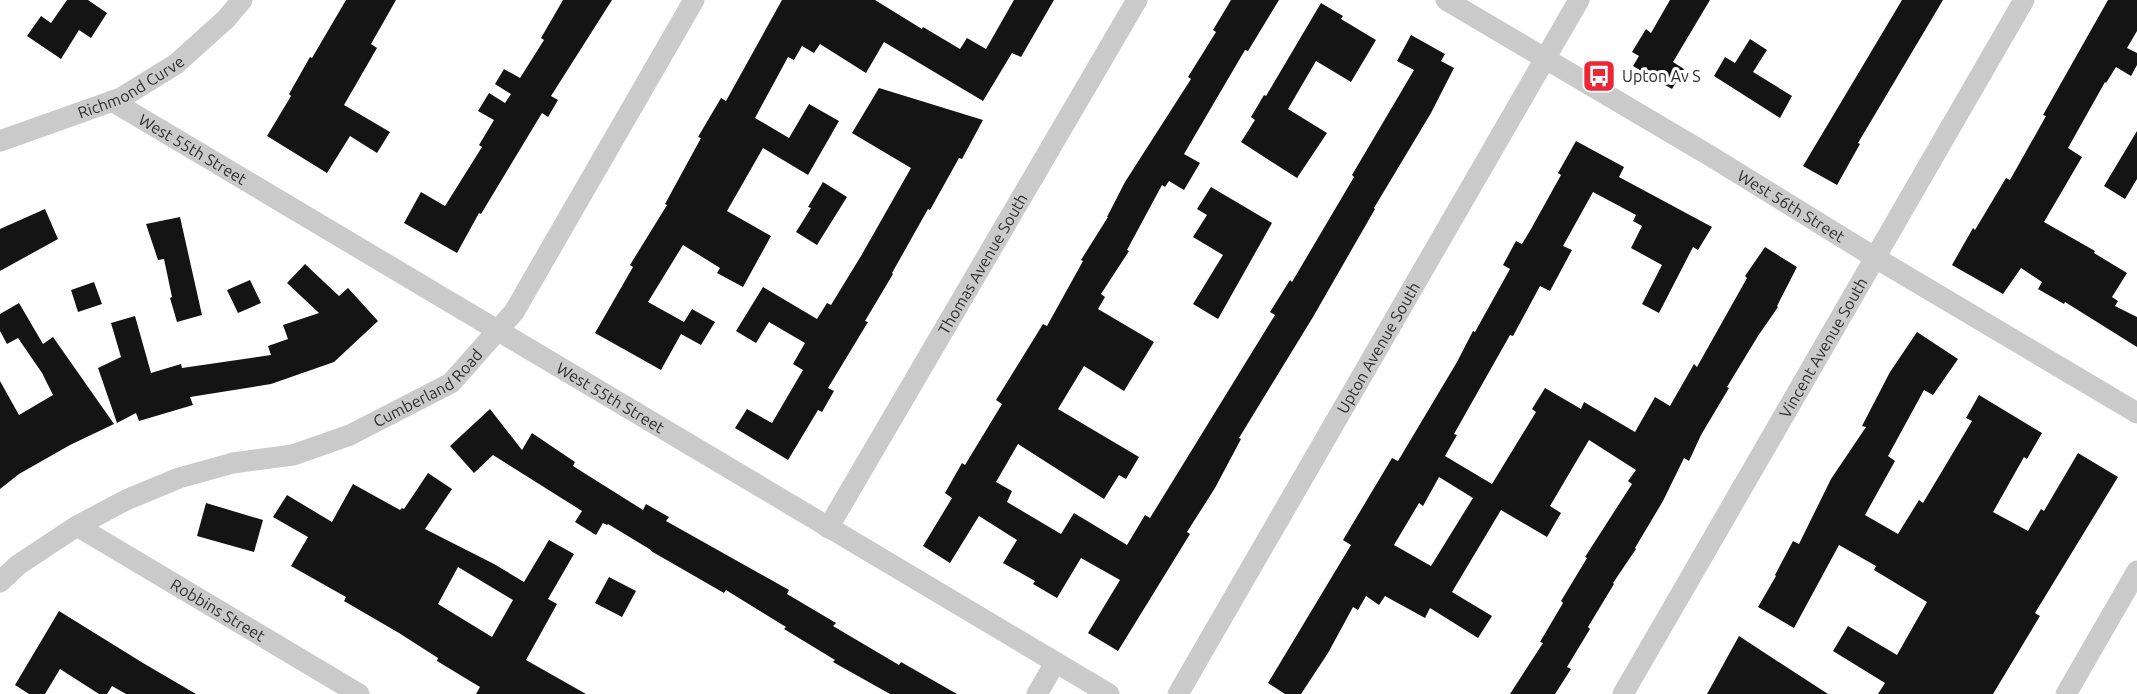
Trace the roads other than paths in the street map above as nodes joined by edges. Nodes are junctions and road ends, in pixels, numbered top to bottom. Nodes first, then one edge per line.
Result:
1 (242, 0) edge
2 (694, 0) edge
3 (1137, 0) edge
4 (1446, 0) edge
5 (1579, 0) edge
6 (2024, 0) edge
7 (1544, 58) junction
8 (112, 101) junction
9 (0, 141) edge
10 (1874, 257) junction
11 (498, 330) junction
12 (2137, 413) edge
13 (77, 526) junction
14 (828, 528) junction
15 (2137, 571) edge
16 (0, 582) edge
17 (1055, 663) junction
18 (359, 694) edge
19 (1037, 694) edge
20 (1109, 694) edge
21 (1178, 694) edge
22 (1623, 694) edge
23 (2066, 694) edge

1 - 8 street, Richmond Curve
2 - 11 street, Cumberland Road
3 - 14 street, Thomas Avenue South
4 - 7 street, West 56th Street
5 - 7 street, Upton Avenue South
6 - 10 street, Vincent Avenue South
7 - 10 street, West 56th Street
7 - 21 street, Upton Avenue South
8 - 9 street, Richmond Curve
8 - 11 street, West 55th Street
10 - 12 street, West 56th Street
10 - 22 street, Vincent Avenue South
11 - 13 street, Cumberland Road
11 - 14 street, West 55th Street
13 - 16 street, Cumberland Road
13 - 18 street, Robbins Street
14 - 17 street, West 55th Street
15 - 23 street
17 - 19 street
17 - 20 street, West 55th Street

